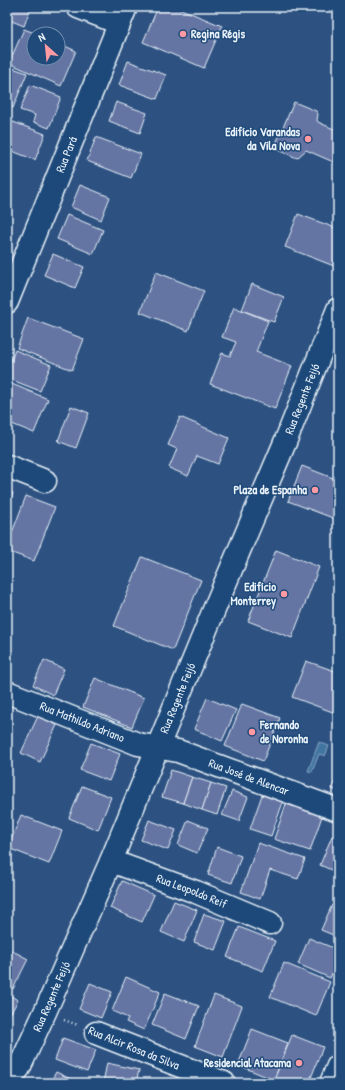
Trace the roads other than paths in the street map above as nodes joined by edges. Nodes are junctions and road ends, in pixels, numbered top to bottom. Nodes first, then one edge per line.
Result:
1 (78, 7) edge
2 (123, 15) edge
3 (7, 302) edge
4 (338, 309) edge
5 (7, 466) edge
6 (45, 481) dead end
7 (7, 692) edge
8 (158, 747) junction
9 (338, 810) edge
10 (111, 861) junction
11 (270, 923) dead end
12 (96, 1033) road end
13 (338, 1066) edge
14 (7, 1082) edge
15 (224, 1083) edge
16 (331, 1083) edge

1 - 2 street
2 - 3 street, Rua Pará
4 - 8 street, Rua Regente Feijó
5 - 6 street
7 - 8 street, Rua Mathildo Adriano
8 - 9 street, Rua José de Alencar
8 - 10 street, Rua Regente Feijó
10 - 11 street, Rua Leopoldo Reif
10 - 14 street, Rua Regente Feijó
12 - 15 street, Rua Alcir Rosa da Silva
13 - 16 street

